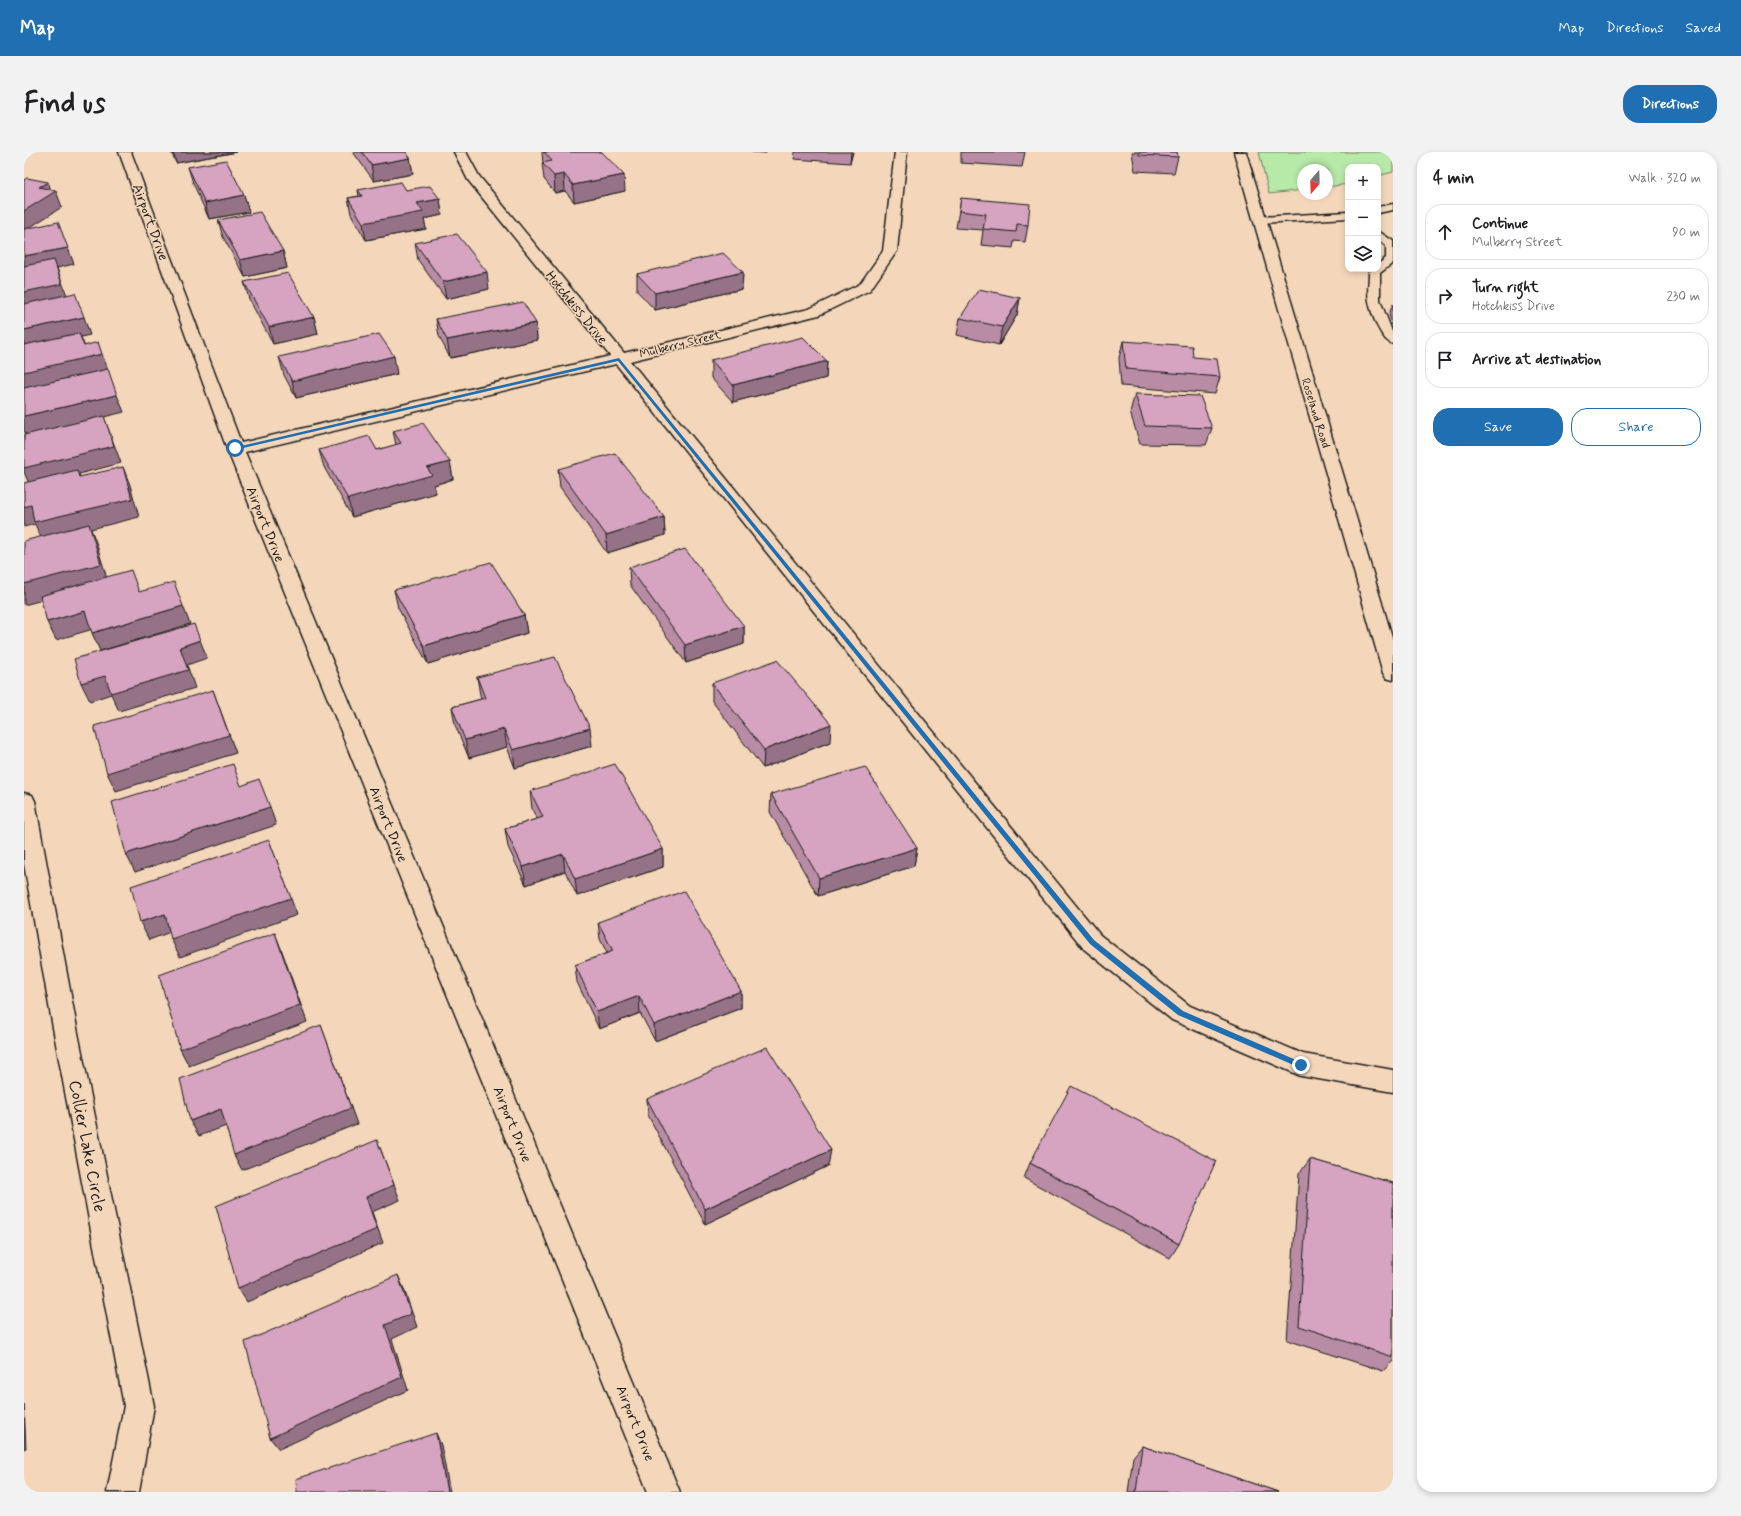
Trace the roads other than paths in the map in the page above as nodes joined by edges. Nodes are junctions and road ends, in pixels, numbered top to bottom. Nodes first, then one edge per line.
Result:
1 (125, 152) edge
2 (460, 152) edge
3 (901, 152) edge
4 (1240, 152) edge
5 (1393, 207) edge
6 (1381, 209) edge
7 (1345, 215) edge
8 (1259, 220) junction
9 (1380, 236) edge
10 (1393, 340) edge
11 (619, 359) junction
12 (235, 448) junction
13 (1393, 673) edge
14 (24, 801) edge
15 (1393, 1081) edge
16 (123, 1492) edge
17 (664, 1492) edge

1 - 12 street, Airport Drive
2 - 11 street, Hotchkiss Drive
3 - 11 street, Mulberry Street
4 - 8 street, Roseland Road
5 - 6 lane
7 - 8 lane
8 - 13 street, Roseland Road
9 - 10 lane
11 - 12 street, Mulberry Street
11 - 15 street, Hotchkiss Drive
12 - 17 street, Airport Drive
14 - 16 street, Collier Lake Circle

